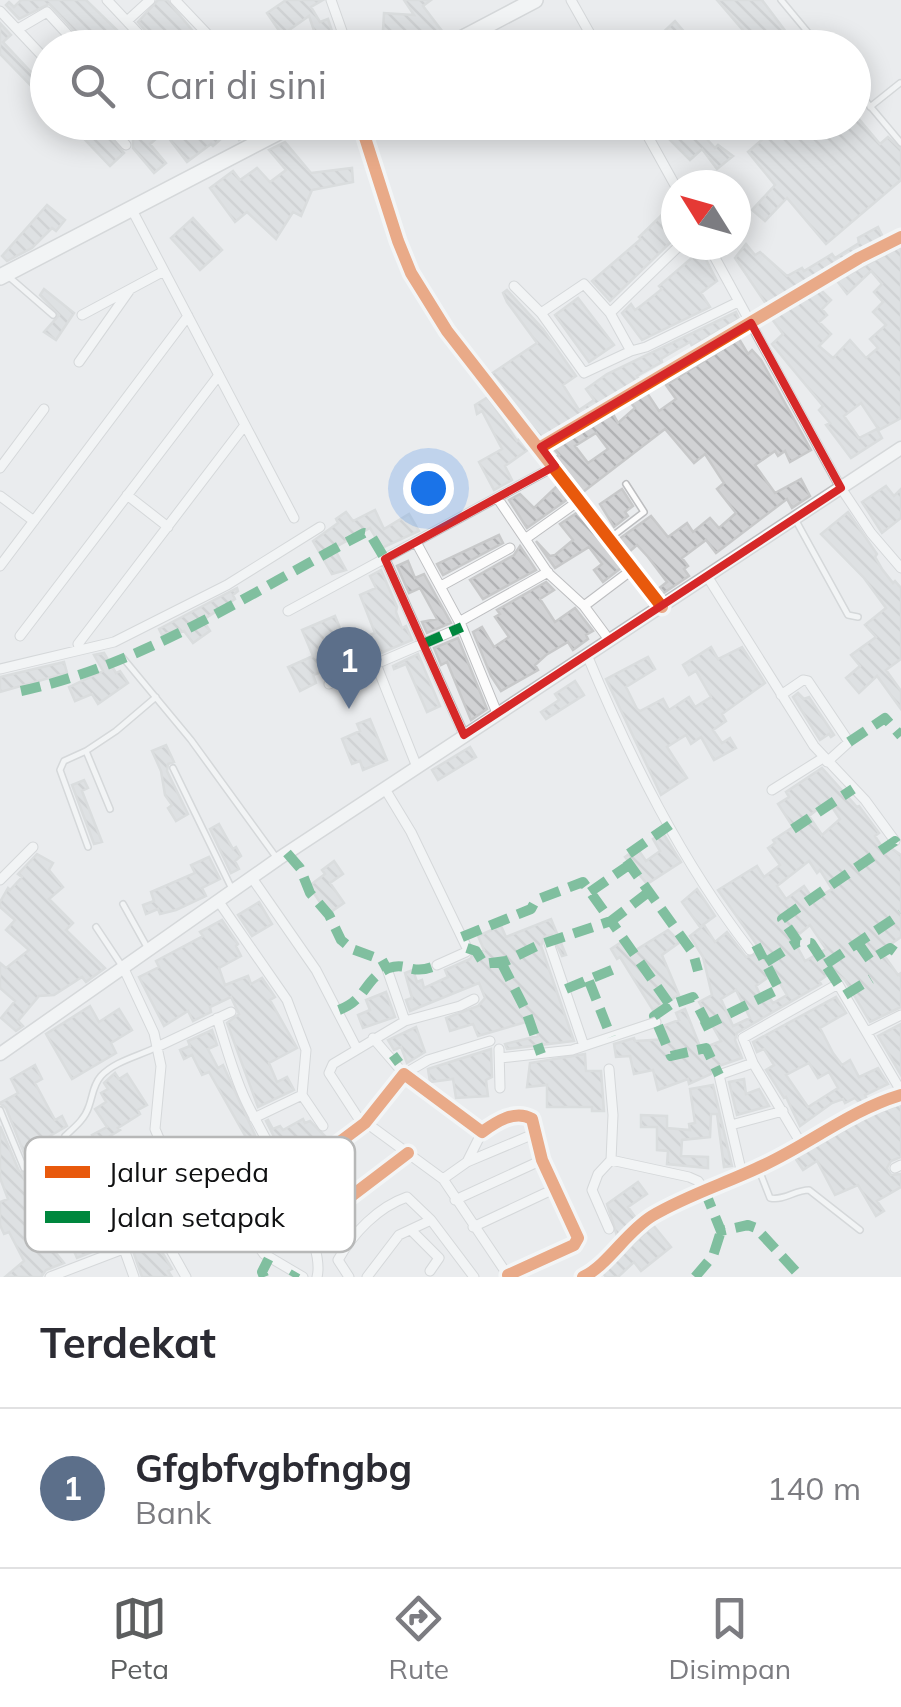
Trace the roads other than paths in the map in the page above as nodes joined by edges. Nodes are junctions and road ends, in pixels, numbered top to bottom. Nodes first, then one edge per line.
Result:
1 (107, 0) edge
2 (150, 0) edge
3 (175, 0) edge
4 (332, 0) edge
5 (534, 0) edge
6 (571, 0) edge
7 (781, 0) edge
8 (0, 12) edge
9 (127, 21) junction
10 (18, 29) junction
11 (63, 30) edge
12 (135, 30) edge
13 (203, 30) edge
14 (342, 30) edge
15 (478, 30) edge
16 (588, 30) edge
17 (806, 30) edge
18 (30, 42) edge
19 (901, 83) edge
20 (871, 106) edge
21 (871, 108) edge
22 (121, 140) edge
23 (263, 140) edge
24 (366, 140) edge
25 (650, 140) edge
26 (901, 144) edge
27 (126, 145) dead end
28 (667, 170) edge
29 (131, 208) junction
30 (901, 237) edge
31 (664, 260) edge
32 (716, 260) edge
33 (164, 271) junction
34 (3, 275) edge
35 (514, 286) dead end
36 (130, 289) junction
37 (738, 302) junction
38 (610, 312) junction
39 (541, 313) junction
40 (53, 314) dead end
41 (82, 314) dead end
42 (188, 316) junction
43 (751, 323) junction
44 (631, 351) junction
45 (79, 362) dead end
46 (218, 375) junction
47 (44, 409) dead end
48 (245, 425) junction
49 (541, 448) junction
50 (901, 448) edge
51 (555, 466) junction
52 (0, 468) edge
53 (626, 484) dead end
54 (841, 488) junction
55 (0, 496) edge
56 (127, 496) junction
57 (498, 499) junction
58 (580, 500) junction
59 (794, 517) junction
60 (294, 518) dead end
61 (34, 521) junction
62 (168, 527) junction
63 (320, 527) dead end
64 (610, 538) junction
65 (525, 539) junction
66 (416, 542) junction
67 (510, 548) dead end
68 (385, 559) junction
69 (0, 566) edge
70 (632, 568) junction
71 (901, 568) edge
72 (548, 572) junction
73 (707, 576) junction
74 (441, 586) junction
75 (584, 606) junction
76 (662, 607) junction
77 (288, 611) dead end
78 (858, 617) dead end
79 (461, 624) junction
80 (20, 636) dead end
81 (610, 641) junction
82 (78, 644) dead end
83 (423, 644) junction
84 (587, 655) junction
85 (123, 658) dead end
86 (376, 664) junction
87 (0, 669) edge
88 (329, 684) dead end
89 (781, 695) junction
90 (156, 697) junction
91 (497, 713) junction
92 (464, 734) junction
93 (86, 751) junction
94 (825, 760) junction
95 (417, 767) junction
96 (173, 768) dead end
97 (385, 789) junction
98 (772, 790) dead end
99 (110, 808) dead end
100 (895, 841) dead end
101 (88, 847) dead end
102 (33, 848) dead end
103 (278, 859) junction
104 (252, 878) junction
105 (0, 880) edge
106 (234, 892) junction
107 (219, 902) junction
108 (124, 904) dead end
109 (96, 927) dead end
110 (549, 942) dead end
111 (148, 950) junction
112 (750, 950) dead end
113 (438, 965) dead end
114 (124, 968) junction
115 (387, 970) dead end
116 (474, 999) dead end
117 (231, 1012) dead end
118 (901, 1016) edge
119 (217, 1018) junction
120 (405, 1021) junction
121 (656, 1022) dead end
122 (867, 1032) junction
123 (373, 1038) junction
124 (490, 1041) dead end
125 (584, 1046) junction
126 (157, 1047) junction
127 (357, 1048) junction
128 (0, 1054) edge
129 (753, 1064) junction
130 (609, 1069) dead end
131 (404, 1074) junction
132 (500, 1088) dead end
133 (901, 1093) edge
134 (302, 1095) junction
135 (0, 1110) edge
136 (783, 1111) junction
137 (254, 1118) junction
138 (365, 1123) junction
139 (731, 1125) junction
140 (323, 1126) dead end
141 (482, 1132) junction
142 (536, 1132) junction
143 (64, 1136) dead end
144 (158, 1137) edge
145 (264, 1137) edge
146 (347, 1137) edge
147 (802, 1145) junction
148 (408, 1153) junction
149 (542, 1160) junction
150 (611, 1160) junction
151 (466, 1162) junction
152 (24, 1168) dead end
153 (758, 1168) junction
154 (742, 1174) junction
155 (442, 1180) junction
156 (554, 1189) junction
157 (704, 1190) junction
158 (355, 1193) edge
159 (455, 1200) junction
160 (431, 1220) junction
161 (473, 1227) junction
162 (609, 1229) dead end
163 (412, 1230) junction
164 (860, 1230) dead end
165 (355, 1235) edge
166 (118, 1252) edge
167 (124, 1252) edge
168 (172, 1252) edge
169 (263, 1252) edge
170 (316, 1252) edge
171 (343, 1252) edge
172 (430, 1271) dead end
173 (473, 1276) edge
174 (509, 1276) edge
175 (50, 1277) edge
176 (134, 1277) edge
177 (186, 1277) edge
178 (303, 1277) edge
179 (316, 1277) edge
180 (349, 1277) edge
181 (366, 1277) edge
182 (583, 1277) edge

1 - 9 street
2 - 9 street
3 - 13 street
4 - 14 street
5 - 15 main road
6 - 16 street
7 - 17 lane
8 - 10 street
9 - 12 street
10 - 11 street
10 - 18 street
19 - 20 lane
21 - 26 lane
22 - 27 street
23 - 29 main road
24 - 49 street
25 - 28 street
29 - 33 street
29 - 34 main road
30 - 43 street
31 - 38 street
32 - 37 street
33 - 36 street
33 - 42 street
34 - 40 lane
35 - 39 street
36 - 41 street
36 - 45 street
37 - 43 street
37 - 44 street
38 - 39 street
38 - 44 street
39 - 44 street
42 - 46 street
42 - 61 street
43 - 49 street
43 - 54 street
46 - 48 street
46 - 56 street
47 - 52 street
48 - 60 street
48 - 62 street
49 - 51 street
50 - 54 main road
51 - 57 street
51 - 58 street
53 - 64 lane
54 - 59 main road
54 - 71 street
55 - 61 street
56 - 62 street
56 - 80 street
57 - 65 street
57 - 66 street
58 - 64 street
58 - 65 street
59 - 73 main road
59 - 78 lane
61 - 69 street
62 - 82 street
63 - 87 street
64 - 70 street
65 - 72 street
66 - 68 street
66 - 74 street
67 - 74 street
68 - 77 street
68 - 83 street
70 - 75 street
70 - 76 street
72 - 75 street
72 - 79 street
73 - 76 main road
73 - 89 street
74 - 79 street
75 - 81 street
76 - 81 main road
79 - 83 street
79 - 91 street
81 - 84 main road
83 - 86 street
83 - 92 street
84 - 91 main road
84 - 112 street
85 - 90 lane
86 - 88 street
86 - 95 street
89 - 94 street
89 - 94 street
90 - 93 lane
90 - 103 lane
91 - 92 main road
92 - 95 main road
93 - 99 lane
93 - 101 lane
94 - 98 street
94 - 100 street
95 - 97 main road
96 - 106 lane
97 - 103 main road
97 - 113 street
102 - 105 street
103 - 104 main road
104 - 106 main road
104 - 127 street
106 - 107 main road
107 - 111 main road
107 - 134 street
108 - 111 lane
109 - 114 lane
110 - 125 street
111 - 114 main road
114 - 126 street
114 - 128 main road
115 - 120 street
116 - 120 street
117 - 119 street
118 - 122 street
119 - 126 street
119 - 137 street
120 - 123 street
121 - 125 street
122 - 129 street
122 - 133 street
123 - 127 street
123 - 131 street
124 - 131 street
125 - 132 street
126 - 143 lane
126 - 144 street
127 - 138 street
129 - 136 street
129 - 139 street
130 - 150 street
131 - 138 street
131 - 141 street
133 - 147 street
134 - 137 street
134 - 140 street
135 - 152 lane
136 - 139 street
136 - 147 street
137 - 145 street
138 - 146 street
138 - 148 street
139 - 154 street
141 - 142 street
141 - 151 street
142 - 149 street
142 - 151 street
147 - 153 street
148 - 155 street
148 - 158 street
149 - 156 street
149 - 159 street
150 - 157 street
150 - 162 street
151 - 155 street
153 - 154 street
153 - 164 lane
154 - 157 street
155 - 159 street
156 - 161 street
156 - 174 street
157 - 182 street
159 - 161 street
160 - 163 street
160 - 165 street
160 - 173 street
161 - 174 street
163 - 172 street
163 - 181 street
166 - 175 street
167 - 176 street
168 - 177 street
169 - 178 street
170 - 179 street
171 - 180 street

